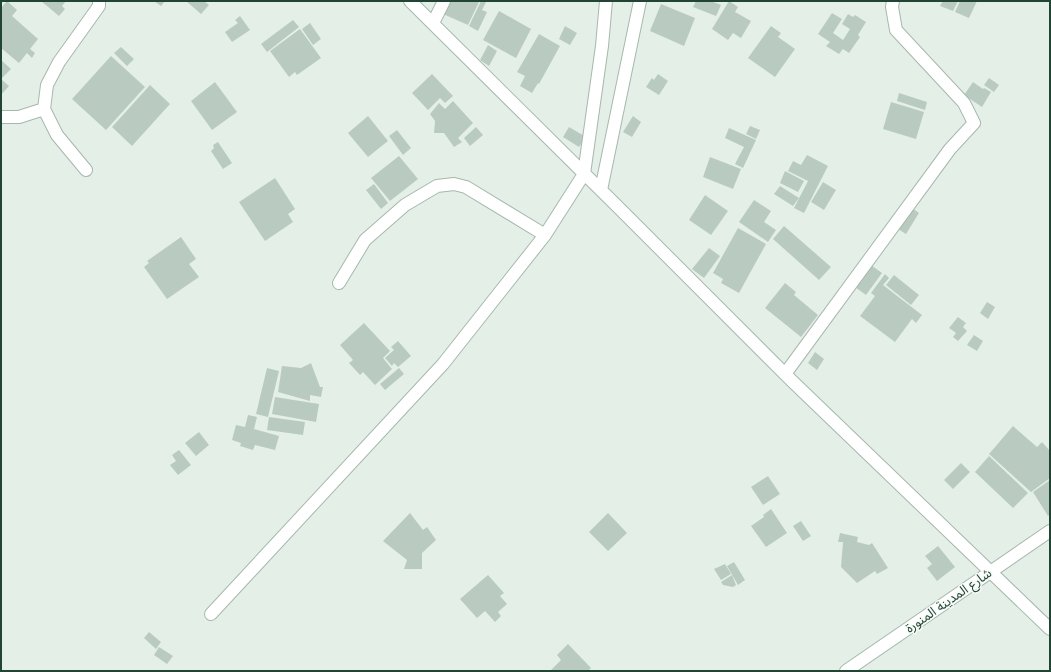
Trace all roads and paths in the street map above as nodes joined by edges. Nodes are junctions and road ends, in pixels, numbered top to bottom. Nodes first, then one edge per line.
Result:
1 (99, 1) edge
2 (410, 1) edge
3 (444, 1) edge
4 (606, 1) edge
5 (640, 1) edge
6 (893, 1) edge
7 (433, 23) junction
8 (44, 109) junction
9 (1, 117) edge
10 (86, 170) dead end
11 (584, 174) junction
12 (601, 190) junction
13 (545, 235) junction
14 (339, 283) dead end
15 (785, 374) junction
16 (1050, 530) edge
17 (990, 571) junction
18 (211, 614) dead end
19 (1050, 629) edge
20 (846, 671) edge

1 - 8 street
2 - 7 street
3 - 7 street
4 - 11 street
5 - 12 street
6 - 15 street
7 - 11 street
8 - 9 street
8 - 10 street
11 - 12 street
11 - 13 street
12 - 15 street
13 - 14 street
13 - 18 street
15 - 17 street
16 - 17 street, شارع المدينة المنورة
17 - 19 street
17 - 20 street, شارع المدينة المنورة

